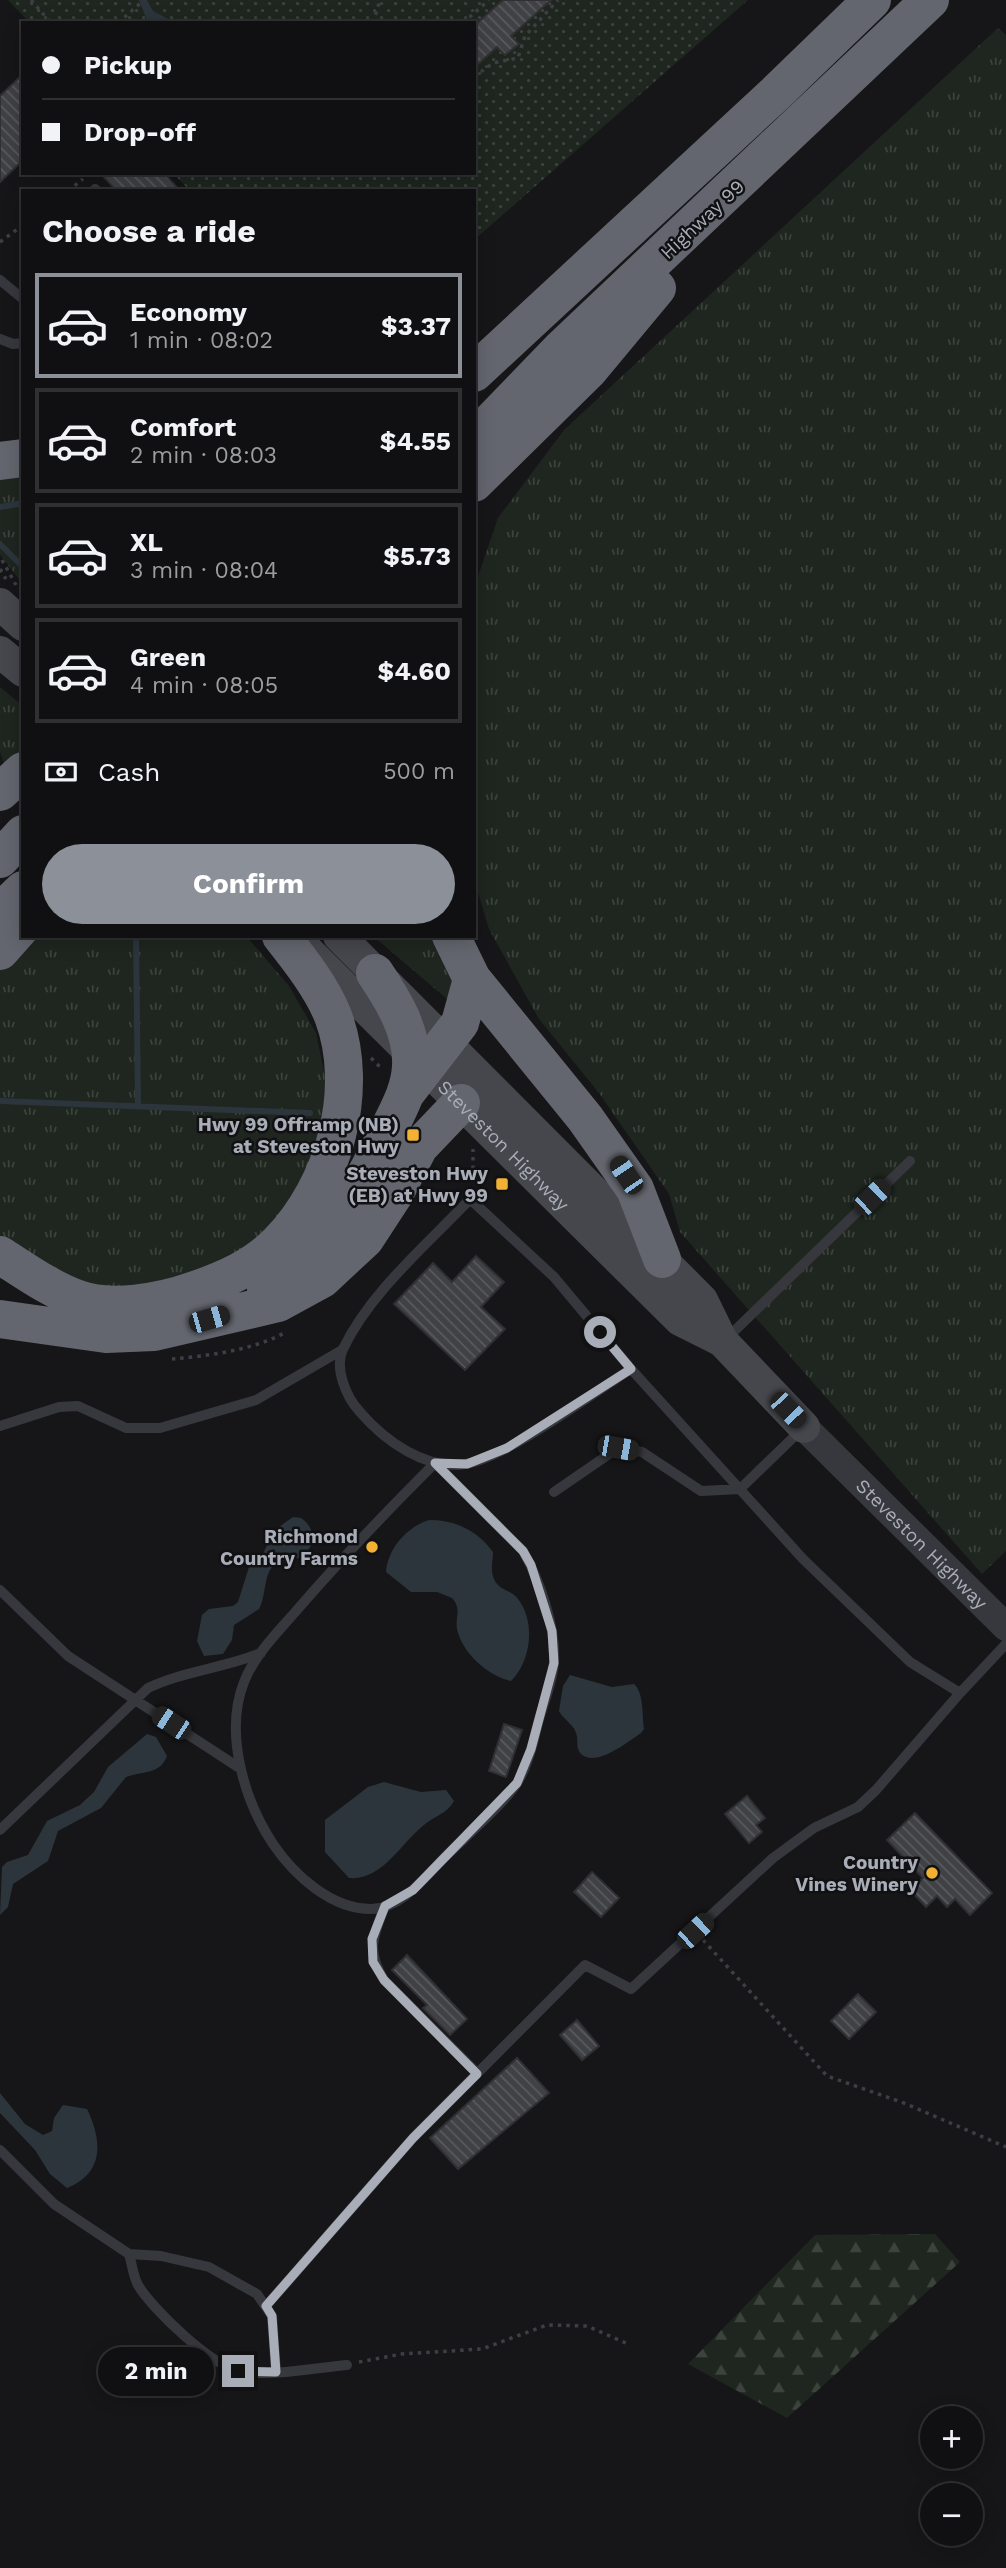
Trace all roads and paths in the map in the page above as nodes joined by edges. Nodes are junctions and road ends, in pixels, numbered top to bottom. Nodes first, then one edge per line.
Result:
1 (32, 0) edge
2 (144, 0) edge
3 (380, 0) edge
4 (489, 0) edge
5 (558, 0) edge
6 (872, 0) edge
7 (930, 0) edge
8 (49, 21) edge
9 (120, 21) edge
10 (374, 21) edge
11 (465, 21) edge
12 (476, 76) edge
13 (88, 175) edge
14 (71, 189) edge
15 (21, 226) edge
16 (0, 242) edge
17 (575, 278) junction
18 (0, 280) edge
19 (21, 297) edge
20 (523, 328) junction
21 (0, 339) edge
22 (476, 340) edge
23 (21, 343) edge
24 (476, 371) edge
25 (476, 394) edge
26 (21, 458) edge
27 (482, 460) edge
28 (0, 461) edge
29 (476, 488) edge
30 (2, 560) dead end
31 (0, 569) edge
32 (3, 591) edge
33 (21, 593) edge
34 (21, 622) edge
35 (0, 652) edge
36 (21, 669) edge
37 (21, 773) edge
38 (0, 792) edge
39 (21, 809) edge
40 (0, 830) edge
41 (21, 836) edge
42 (0, 859) edge
43 (21, 861) edge
44 (0, 879) edge
45 (21, 892) edge
46 (0, 912) edge
47 (21, 927) edge
48 (282, 938) edge
49 (295, 938) edge
50 (341, 938) edge
51 (452, 938) edge
52 (0, 951) edge
53 (375, 973) joint
54 (472, 979) junction
55 (422, 1065) junction
56 (461, 1103) junction
57 (473, 1147) dead end
58 (909, 1161) dead end
59 (473, 1169) dead end
60 (0, 1255) edge
61 (662, 1259) junction
62 (225, 1314) junction
63 (0, 1318) edge
64 (723, 1341) junction
65 (342, 1350) junction
66 (631, 1369) junction
67 (0, 1426) edge
68 (804, 1427) junction
69 (435, 1463) junction
70 (740, 1489) junction
71 (554, 1492) dead end
72 (0, 1590) edge
73 (1006, 1627) edge
74 (1006, 1644) edge
75 (261, 1653) junction
76 (960, 1693) junction
77 (134, 1700) junction
78 (241, 1769) junction
79 (0, 1830) edge
80 (385, 1906) junction
81 (695, 1931) junction
82 (477, 2074) junction
83 (1006, 2147) edge
84 (0, 2150) edge
85 (129, 2254) junction
86 (266, 2306) junction
87 (628, 2344) dead end
88 (347, 2365) joint
89 (276, 2372) junction

1 - 8 path
2 - 9 path
3 - 10 path
4 - 11 path
5 - 12 path
6 - 17 highway
7 - 27 highway, Highway 99
13 - 14 path
15 - 16 path
17 - 20 highway
17 - 22 highway
18 - 19 lane
20 - 24 highway
20 - 25 highway
21 - 23 lane
26 - 28 highway
27 - 29 highway, Highway 99
30 - 33 path
31 - 32 path
32 - 34 main road
35 - 36 main road
37 - 38 highway
39 - 40 highway
41 - 42 highway
43 - 44 highway
45 - 46 highway
47 - 52 highway
48 - 60 highway
49 - 55 main road, Steveston Highway
50 - 53 main road
51 - 54 highway
53 - 55 highway
54 - 55 highway
54 - 61 highway
55 - 56 main road, Steveston Highway
55 - 61 main road, Steveston Highway
55 - 62 highway
56 - 62 highway
56 - 64 main road, Steveston Highway
57 - 59 path
58 - 64 lane
61 - 64 main road, Steveston Highway
62 - 63 highway
64 - 68 main road, Steveston Highway
65 - 66 lane
65 - 67 lane
65 - 69 lane
66 - 69 lane
66 - 70 lane
68 - 70 lane
68 - 73 street, Steveston Highway
69 - 75 lane
69 - 80 lane
70 - 71 lane
70 - 76 lane
72 - 77 lane
74 - 76 lane
75 - 77 lane
75 - 78 lane
76 - 81 lane
77 - 78 lane
77 - 79 lane
78 - 80 lane
80 - 82 lane
81 - 82 lane
81 - 83 path
82 - 86 lane
84 - 85 lane
85 - 86 lane
85 - 89 lane
86 - 89 lane
87 - 88 path
88 - 89 lane

